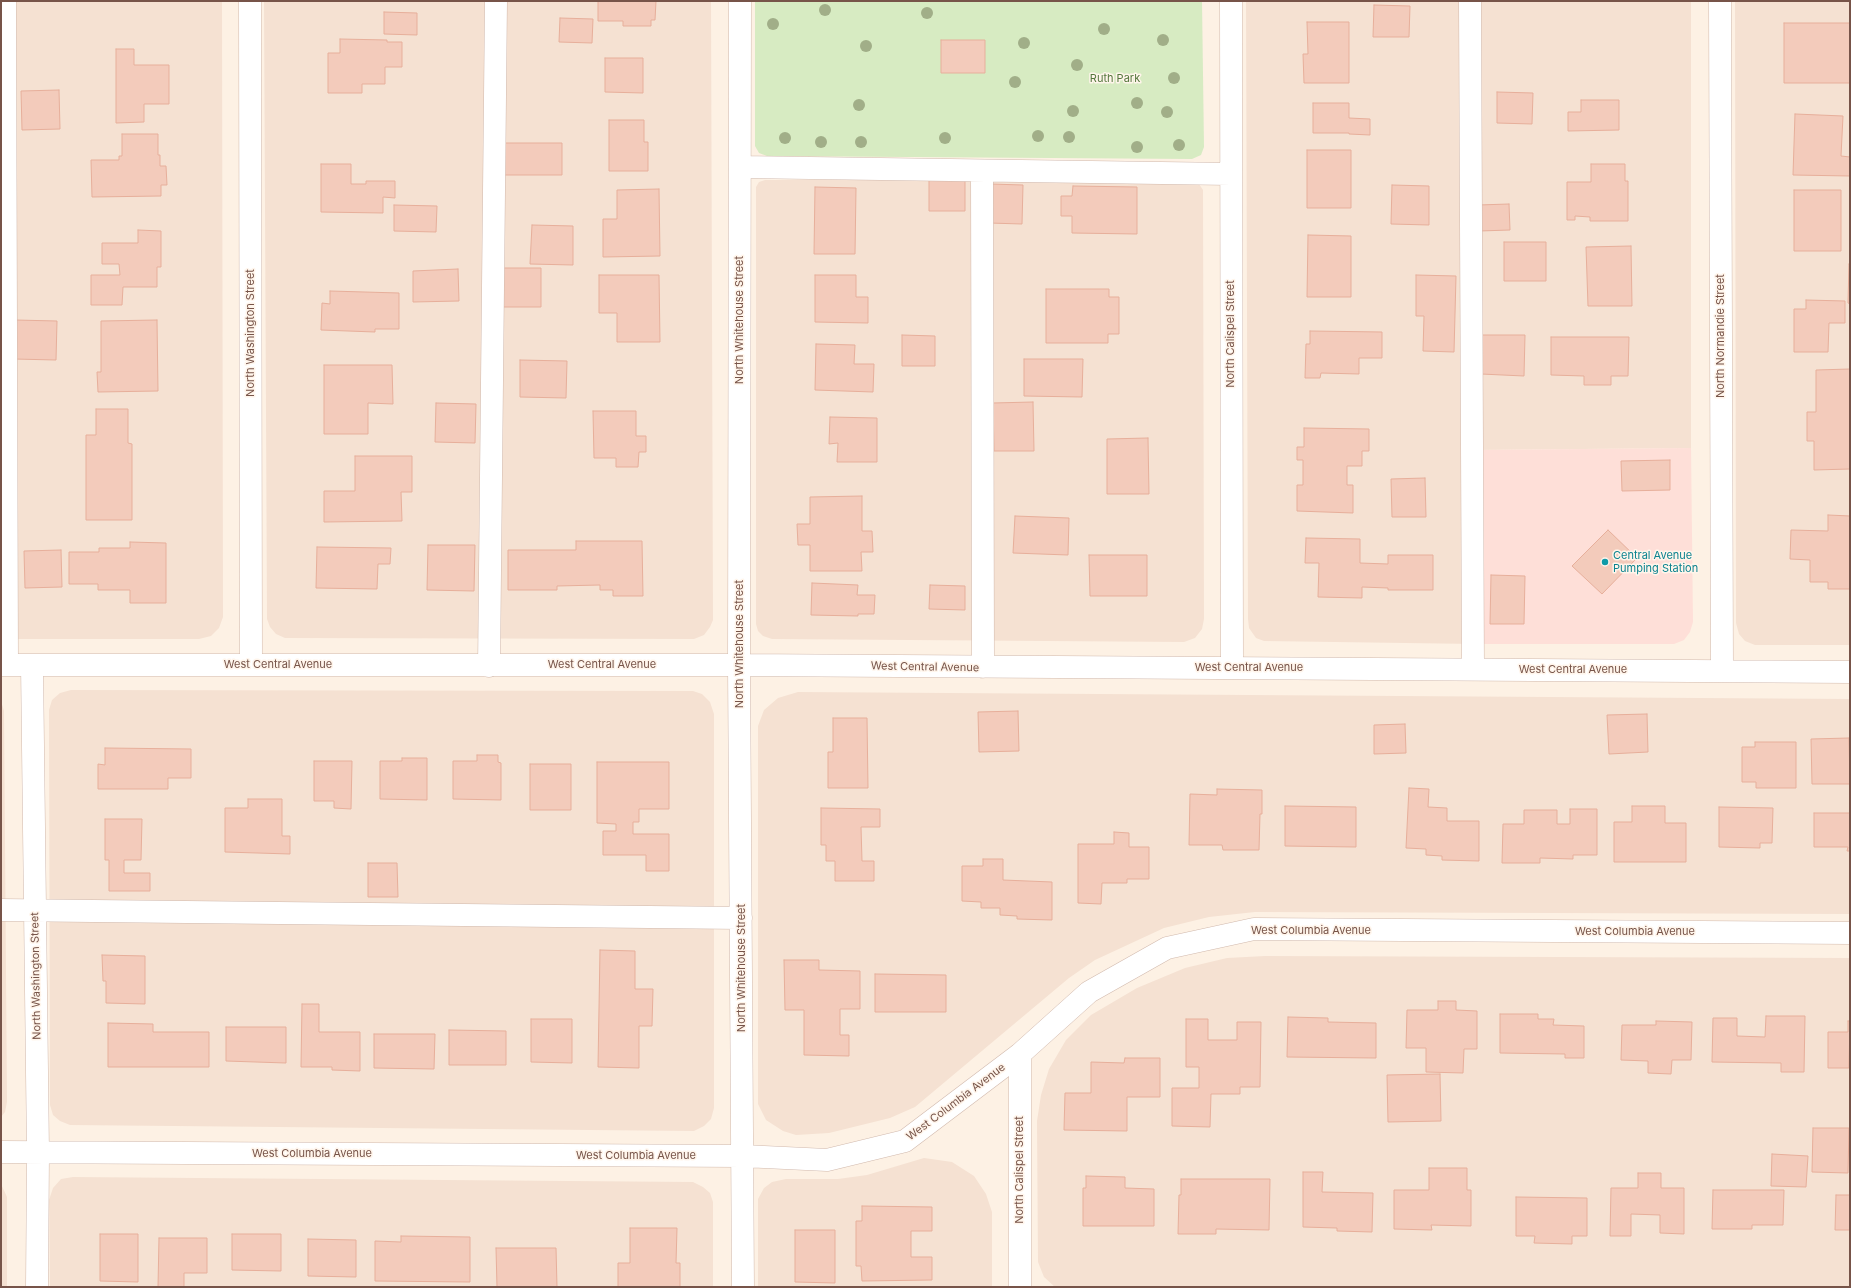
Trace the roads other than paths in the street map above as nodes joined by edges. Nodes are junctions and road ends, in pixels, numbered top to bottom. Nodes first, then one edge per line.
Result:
1 (5, 1) edge
2 (250, 1) edge
3 (496, 1) edge
4 (740, 1) edge
5 (1231, 1) edge
6 (1470, 1) edge
7 (1720, 1) edge
8 (740, 167) junction
9 (982, 171) junction
10 (1231, 174) junction
11 (4, 665) edge
12 (32, 665) junction
13 (252, 665) junction
14 (739, 665) junction
15 (489, 666) junction
16 (983, 667) junction
17 (1232, 668) junction
18 (1473, 669) junction
19 (1722, 671) junction
20 (1850, 672) edge
21 (1, 910) edge
22 (35, 911) junction
23 (741, 918) junction
24 (1850, 933) edge
25 (1020, 1054) junction
26 (1, 1152) edge
27 (38, 1153) junction
28 (743, 1156) junction
29 (37, 1287) edge
30 (743, 1287) edge
31 (1020, 1287) edge

1 - 11 street
2 - 13 street, North Washington Street
3 - 15 street
4 - 8 street, North Whitehouse Street
5 - 10 street, North Calispel Street
6 - 18 street
7 - 19 street, North Normandie Street
8 - 9 street
8 - 14 street, North Whitehouse Street
9 - 10 street
9 - 16 street
10 - 17 street, North Calispel Street
11 - 12 street, West Central Avenue
12 - 13 street, West Central Avenue
12 - 22 street, North Washington Street
13 - 15 street, West Central Avenue
14 - 15 street, West Central Avenue
14 - 16 street, West Central Avenue
14 - 23 street, North Whitehouse Street
16 - 17 street, West Central Avenue
17 - 18 street, West Central Avenue
18 - 19 street, West Central Avenue
19 - 20 street, West Central Avenue
21 - 22 street
22 - 23 street
22 - 27 street, North Washington Street
23 - 28 street, North Whitehouse Street
24 - 25 street, West Columbia Avenue
25 - 28 street, West Columbia Avenue
25 - 31 street, North Calispel Street
26 - 27 street, West Columbia Avenue
27 - 28 street, West Columbia Avenue
27 - 29 street, North Washington Street
28 - 30 street, North Whitehouse Street

